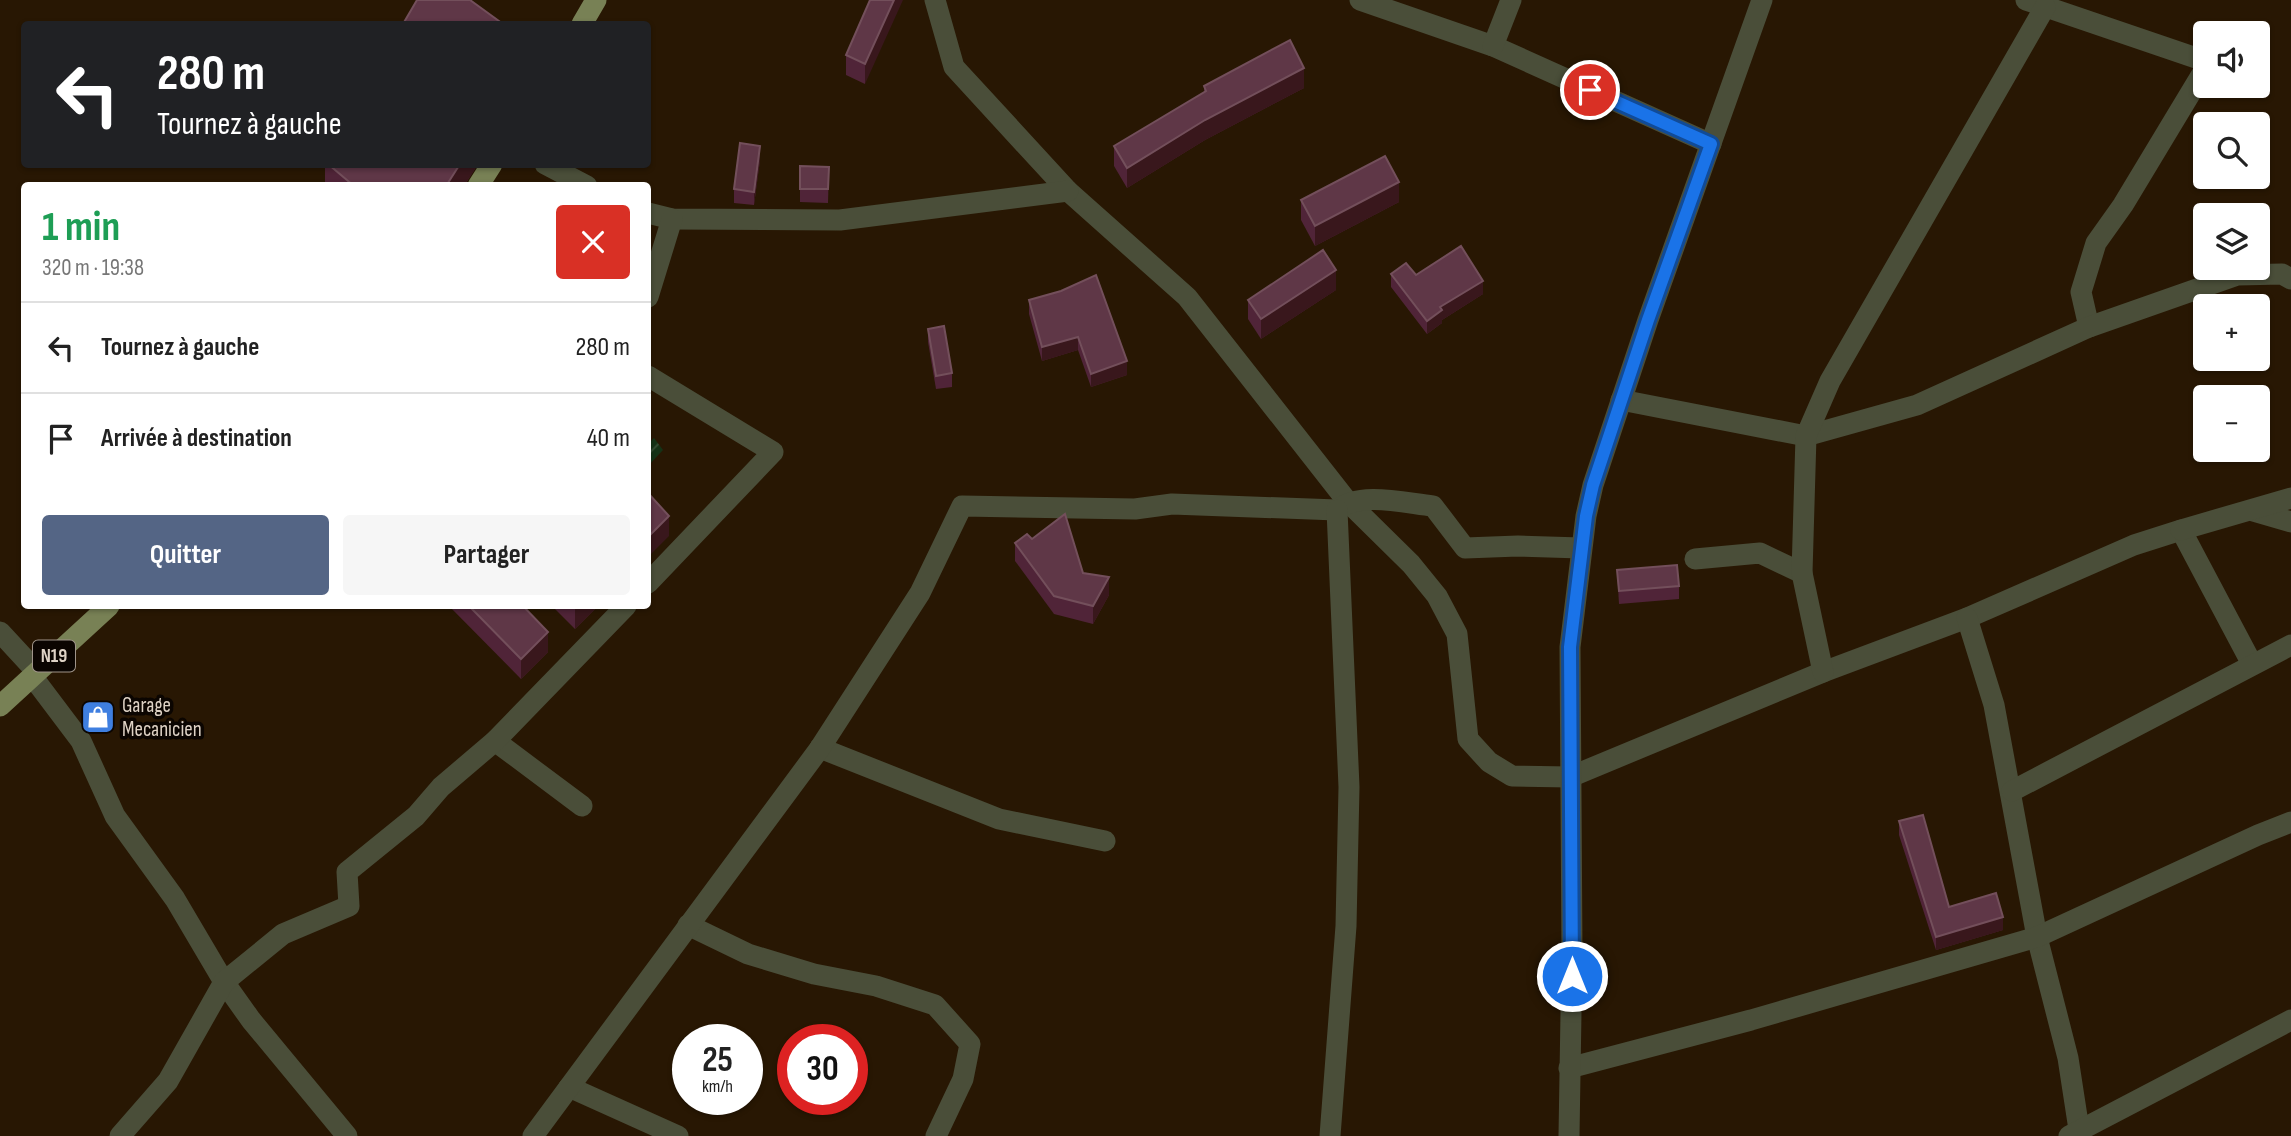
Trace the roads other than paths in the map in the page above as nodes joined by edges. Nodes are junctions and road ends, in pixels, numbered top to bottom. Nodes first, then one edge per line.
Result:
1 (596, 0) edge
2 (934, 0) edge
3 (1360, 0) edge
4 (1511, 0) edge
5 (1762, 0) edge
6 (2036, 3) edge
7 (584, 21) edge
8 (1493, 46) junction
9 (2193, 57) edge
10 (2193, 89) edge
11 (1711, 144) junction
12 (553, 168) edge
13 (579, 182) edge
14 (1068, 191) junction
15 (651, 214) edge
16 (672, 219) junction
17 (2291, 279) edge
18 (651, 287) edge
19 (2089, 327) junction
20 (651, 378) edge
21 (1621, 400) junction
22 (1806, 436) junction
23 (2291, 498) edge
24 (1342, 506) junction
25 (2247, 510) junction
26 (2291, 522) edge
27 (2181, 530) junction
28 (1581, 548) junction
29 (1695, 559) dead end
30 (1802, 573) junction
31 (651, 580) edge
32 (106, 609) edge
33 (623, 609) edge
34 (1967, 618) junction
35 (0, 632) edge
36 (2291, 645) edge
37 (2252, 664) junction
38 (1823, 672) junction
39 (35, 674) junction
40 (0, 706) edge
41 (495, 741) junction
42 (820, 748) junction
43 (1570, 777) junction
44 (2011, 791) junction
45 (582, 806) dead end
46 (2291, 822) edge
47 (1105, 841) dead end
48 (688, 925) junction
49 (2037, 937) junction
50 (224, 982) junction
51 (2287, 1030) edge
52 (1569, 1068) junction
53 (569, 1087) junction
54 (2076, 1134) edge
55 (120, 1136) edge
56 (347, 1136) edge
57 (533, 1136) edge
58 (678, 1136) edge
59 (936, 1136) edge
60 (1330, 1136) edge
61 (1569, 1136) edge

1 - 7 main road
2 - 14 street
3 - 8 street
4 - 8 street
5 - 11 street
6 - 9 street
6 - 22 street
8 - 11 street
10 - 19 street
11 - 21 street
12 - 13 street
14 - 16 street
14 - 24 street
15 - 16 street
16 - 18 street
17 - 19 street
19 - 22 street
20 - 31 street
21 - 22 street
21 - 28 street
22 - 30 street
23 - 25 street
24 - 28 street
24 - 42 street
24 - 43 street
24 - 60 street
25 - 26 street
25 - 27 street
27 - 34 street
27 - 37 street
28 - 43 street
29 - 30 street
30 - 38 street
32 - 39 main road, N19
33 - 41 street
34 - 38 street
34 - 44 street
35 - 39 street
36 - 37 street
37 - 44 street
38 - 43 street
39 - 40 main road, N19
39 - 50 street
41 - 45 street
41 - 50 street
42 - 47 street
42 - 48 street
43 - 52 street
44 - 49 street
46 - 49 street
48 - 53 street
48 - 59 street
49 - 52 street
49 - 54 street
50 - 55 street
50 - 56 street
51 - 54 street
52 - 61 street
53 - 57 street
53 - 58 street

